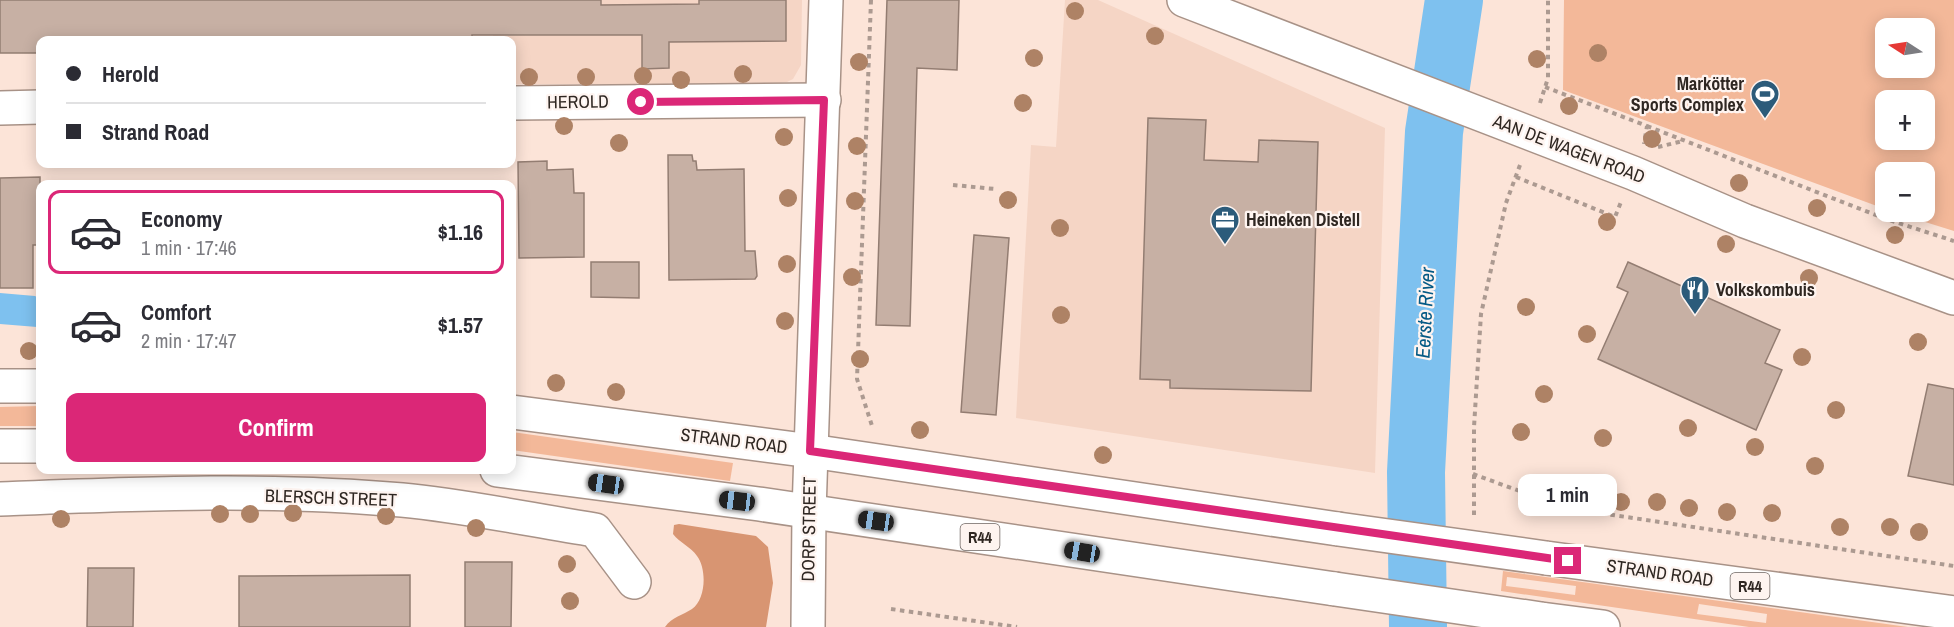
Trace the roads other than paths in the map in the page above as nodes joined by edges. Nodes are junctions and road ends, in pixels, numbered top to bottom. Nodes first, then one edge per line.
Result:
1 (826, 0) edge
2 (1184, 0) edge
3 (824, 100) junction
4 (516, 103) edge
5 (36, 107) edge
6 (0, 108) edge
7 (1954, 298) edge
8 (0, 386) edge
9 (36, 386) edge
10 (516, 413) edge
11 (0, 446) edge
12 (36, 446) edge
13 (810, 451) junction
14 (516, 473) edge
15 (0, 499) edge
16 (808, 512) junction
17 (634, 582) dead end
18 (1954, 613) edge
19 (808, 627) edge
20 (1603, 627) edge

1 - 3 main road, DORP STREET
2 - 7 main road, AAN DE WAGEN ROAD
3 - 4 main road, HEROLD
3 - 13 main road, DORP STREET
5 - 6 main road
8 - 9 main road
10 - 13 main road, STRAND ROAD / R44
11 - 12 main road
13 - 16 main road, DORP STREET
13 - 18 main road, STRAND ROAD / R44, bridge
14 - 16 main road, R44
15 - 17 main road, BLERSCH STREET
16 - 19 main road, DORP STREET
16 - 20 main road, R44, bridge

